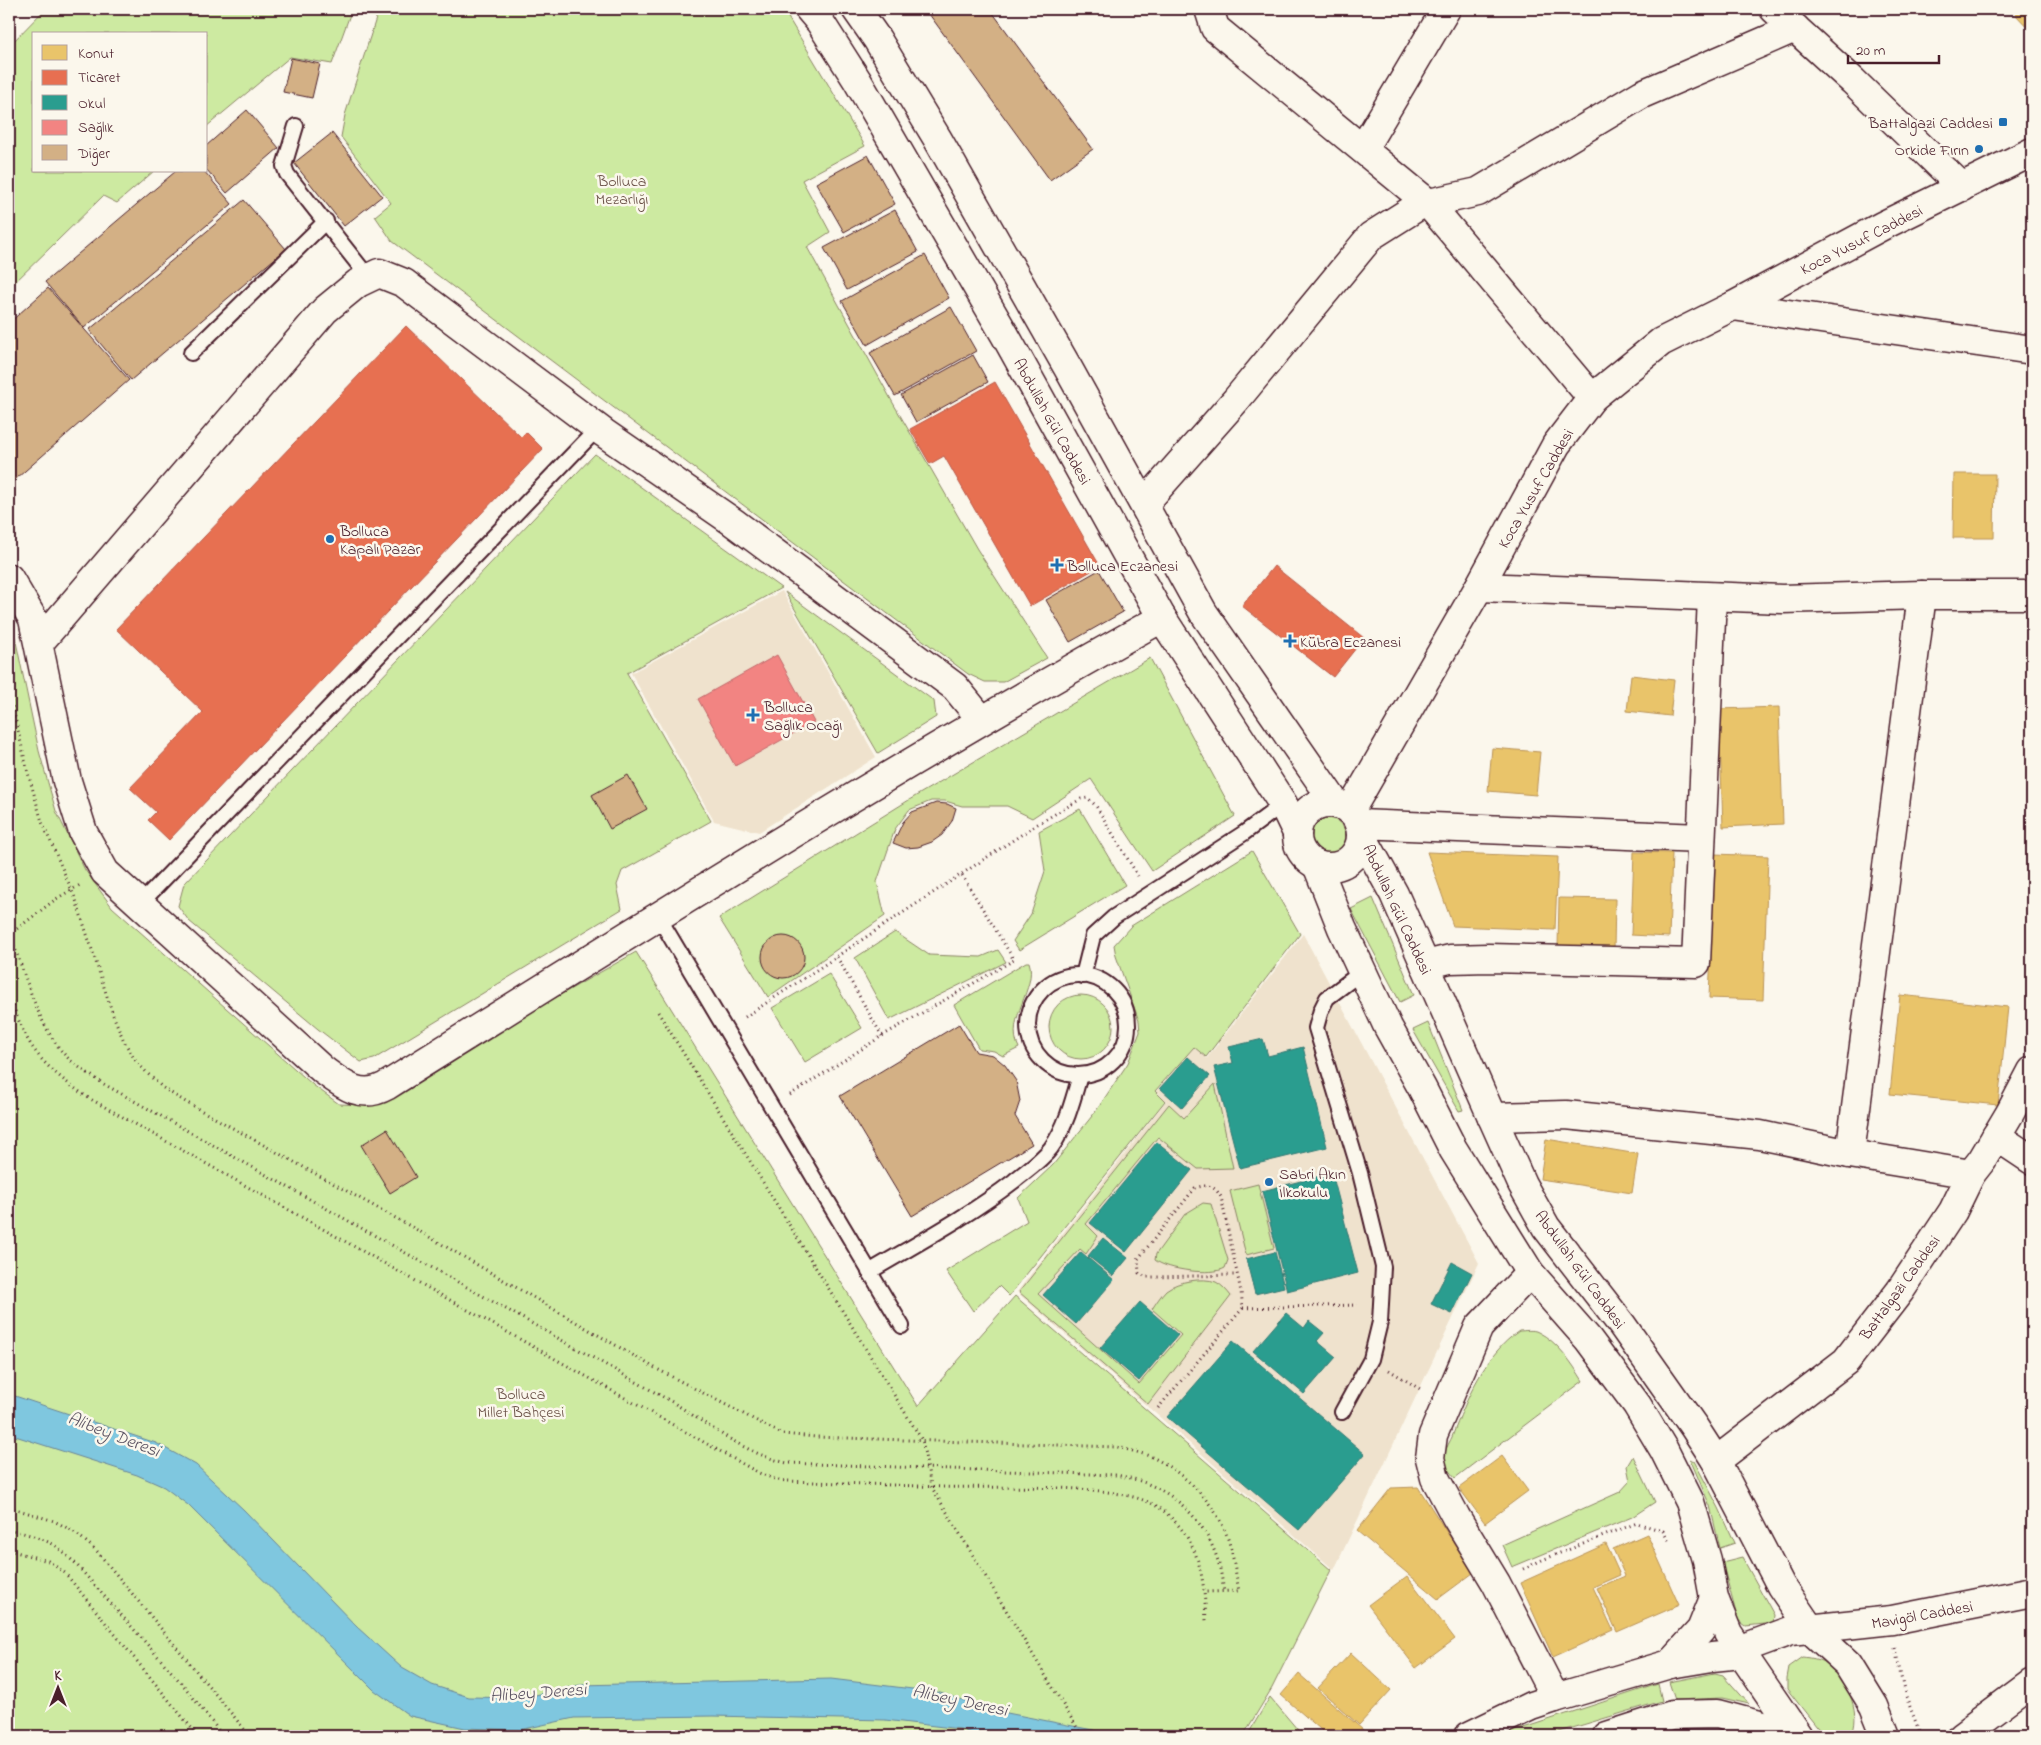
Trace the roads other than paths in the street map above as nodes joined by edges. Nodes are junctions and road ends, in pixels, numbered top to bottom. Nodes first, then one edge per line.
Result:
1 (809, 9) edge
2 (856, 9) edge
3 (1210, 9) edge
4 (1446, 9) edge
5 (1774, 9) edge
6 (1795, 28) junction
7 (296, 126) dead end
8 (1363, 150) junction
9 (2032, 152) edge
10 (1962, 188) junction
11 (1428, 203) junction
12 (326, 221) junction
13 (369, 278) junction
14 (1734, 306) junction
15 (2032, 350) edge
16 (191, 353) dead end
17 (1592, 398) junction
18 (598, 428) junction
19 (1144, 504) junction
20 (9, 578) edge
21 (1479, 587) junction
22 (1922, 595) junction
23 (2032, 595) edge
24 (1712, 597) junction
25 (1162, 618) junction
26 (39, 643) junction
27 (981, 719) junction
28 (1283, 804) junction
29 (1352, 818) junction
30 (1297, 833) junction
31 (1701, 838) junction
32 (1317, 865) junction
33 (141, 903) junction
34 (658, 916) junction
35 (1425, 966) junction
36 (1363, 971) junction
37 (1083, 976) junction
38 (2032, 1071) edge
39 (1080, 1074) junction
40 (1492, 1117) junction
41 (1996, 1136) junction
42 (1850, 1154) junction
43 (2032, 1160) edge
44 (1971, 1174) junction
45 (869, 1272) junction
46 (1530, 1273) junction
47 (902, 1326) dead end
48 (1342, 1412) dead end
49 (1716, 1460) junction
50 (2032, 1592) edge
51 (1714, 1598) junction
52 (1811, 1630) junction
53 (1742, 1654) junction
54 (1670, 1664) junction
55 (2032, 1683) edge
56 (1555, 1698) junction
57 (1469, 1736) edge
58 (1607, 1736) edge
59 (1797, 1736) edge
60 (1886, 1736) edge
61 (1961, 1736) edge

1 - 25 street, Abdullah Gül Caddesi
2 - 19 street, Abdullah Gül Caddesi
3 - 8 street
4 - 8 street
5 - 6 street
6 - 10 street
6 - 11 street
7 - 12 lane
8 - 11 street
9 - 10 street, Koca Yusuf Caddesi
10 - 14 street, Koca Yusuf Caddesi
11 - 17 street
11 - 19 street
12 - 13 lane
12 - 16 lane
13 - 18 street
13 - 26 street
14 - 15 street
14 - 17 street, Koca Yusuf Caddesi
17 - 21 street, Koca Yusuf Caddesi
18 - 27 street
18 - 33 lane
19 - 29 street, Abdullah Gül Caddesi
20 - 26 street
21 - 24 street
21 - 29 street, Koca Yusuf Caddesi
22 - 23 street
22 - 24 street
22 - 42 street
24 - 31 street
25 - 27 street
25 - 28 street, Abdullah Gül Caddesi
26 - 33 street
27 - 34 street
28 - 30 street, Abdullah Gül Caddesi
28 - 37 lane
29 - 30 street
29 - 31 street
29 - 32 street
29 - 35 street, Abdullah Gül Caddesi
30 - 32 street
31 - 35 street
32 - 36 street
33 - 34 street
34 - 45 lane
35 - 40 street, Abdullah Gül Caddesi
36 - 46 street
36 - 48 lane
37 - 39 lane
37 - 39 lane
38 - 41 street, Battalgazi Caddesi
39 - 45 lane
40 - 42 street
40 - 49 street, Abdullah Gül Caddesi
41 - 43 street
41 - 44 street, Battalgazi Caddesi
42 - 44 street
44 - 49 street, Battalgazi Caddesi
45 - 47 lane
46 - 51 street
46 - 56 street
49 - 52 street, Abdullah Gül Caddesi
50 - 52 street, Mavigöl Caddesi
51 - 53 street
51 - 54 street
52 - 53 street, Mavigöl Caddesi
52 - 60 street, Abdullah Gül Caddesi
53 - 54 street
53 - 59 street
54 - 56 street
55 - 61 street
56 - 57 street
58 - 59 street

